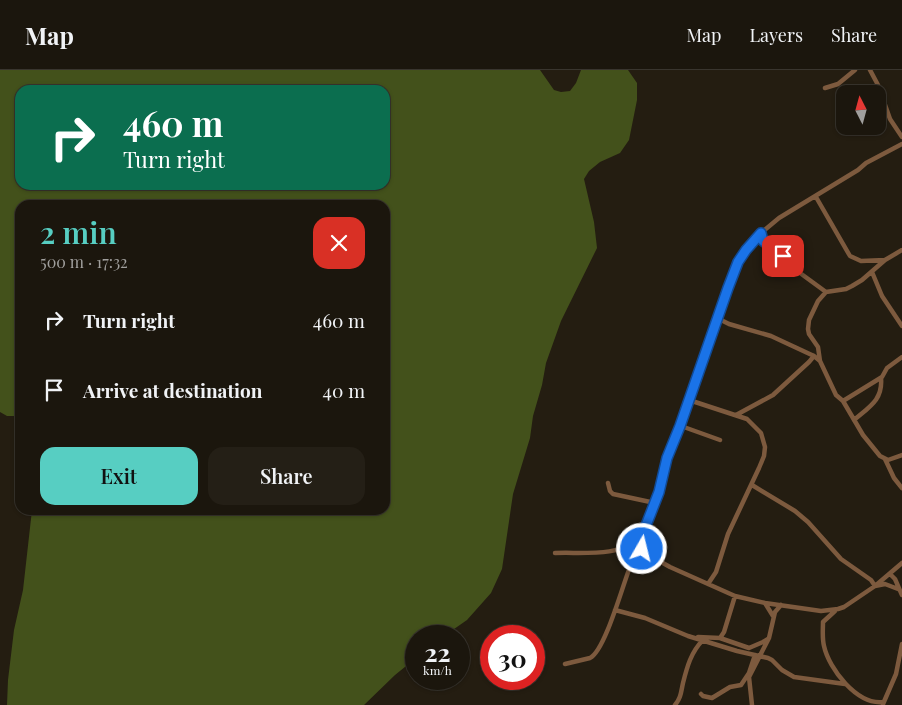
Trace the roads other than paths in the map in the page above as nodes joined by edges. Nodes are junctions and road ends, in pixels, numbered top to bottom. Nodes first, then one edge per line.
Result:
1 (855, 70) edge
2 (872, 72) edge
3 (825, 88) dead end
4 (902, 137) edge
5 (902, 144) edge
6 (816, 197) junction
7 (761, 233) junction
8 (902, 250) edge
9 (885, 260) junction
10 (872, 272) junction
11 (826, 292) junction
12 (717, 318) junction
13 (902, 326) edge
14 (814, 356) junction
15 (902, 357) edge
16 (820, 361) junction
17 (881, 378) junction
18 (689, 400) junction
19 (843, 402) junction
20 (736, 415) junction
21 (854, 420) junction
22 (680, 426) junction
23 (720, 440) dead end
24 (902, 455) edge
25 (885, 458) junction
26 (608, 483) dead end
27 (752, 485) junction
28 (902, 488) edge
29 (655, 503) junction
30 (642, 539) junction
31 (642, 547) junction
32 (555, 553) dead end
33 (902, 563) edge
34 (890, 574) junction
35 (708, 584) junction
36 (875, 586) junction
37 (898, 589) junction
38 (902, 595) edge
39 (735, 596) junction
40 (765, 603) junction
41 (781, 605) junction
42 (838, 609) junction
43 (615, 610) junction
44 (774, 618) junction
45 (692, 637) junction
46 (720, 638) junction
47 (769, 638) junction
48 (702, 640) junction
49 (902, 644) edge
50 (758, 656) junction
51 (565, 664) dead end
52 (749, 675) junction
53 (845, 684) junction
54 (701, 694) dead end
55 (883, 704) edge
56 (675, 705) edge
57 (752, 705) edge

1 - 3 street
2 - 4 street
5 - 6 street
6 - 7 street
6 - 9 street
7 - 11 street
7 - 12 street
8 - 9 street
9 - 10 street
10 - 11 street
10 - 13 street
11 - 16 street
12 - 14 street
12 - 18 street
14 - 16 street
14 - 20 street
15 - 17 street
16 - 19 street
17 - 19 street
17 - 21 street
18 - 20 street
18 - 22 street
19 - 21 street
20 - 27 street
21 - 25 street
22 - 23 street
22 - 29 street
24 - 25 street
25 - 28 street
26 - 29 street
27 - 35 street
27 - 36 street
29 - 30 street
30 - 31 street
30 - 32 street
31 - 35 street
31 - 43 street
33 - 34 street
34 - 36 street
34 - 37 street
35 - 39 street
36 - 37 street
36 - 42 street
37 - 38 street
39 - 40 street
39 - 46 street
40 - 41 street
40 - 44 street
41 - 42 street
41 - 44 street
42 - 53 street
43 - 45 street
43 - 51 street
44 - 47 street
45 - 46 street
45 - 48 street
46 - 47 street
47 - 50 street
48 - 50 street
48 - 56 street
49 - 55 street
50 - 52 street
50 - 53 street
52 - 54 street
52 - 57 street
53 - 55 street

